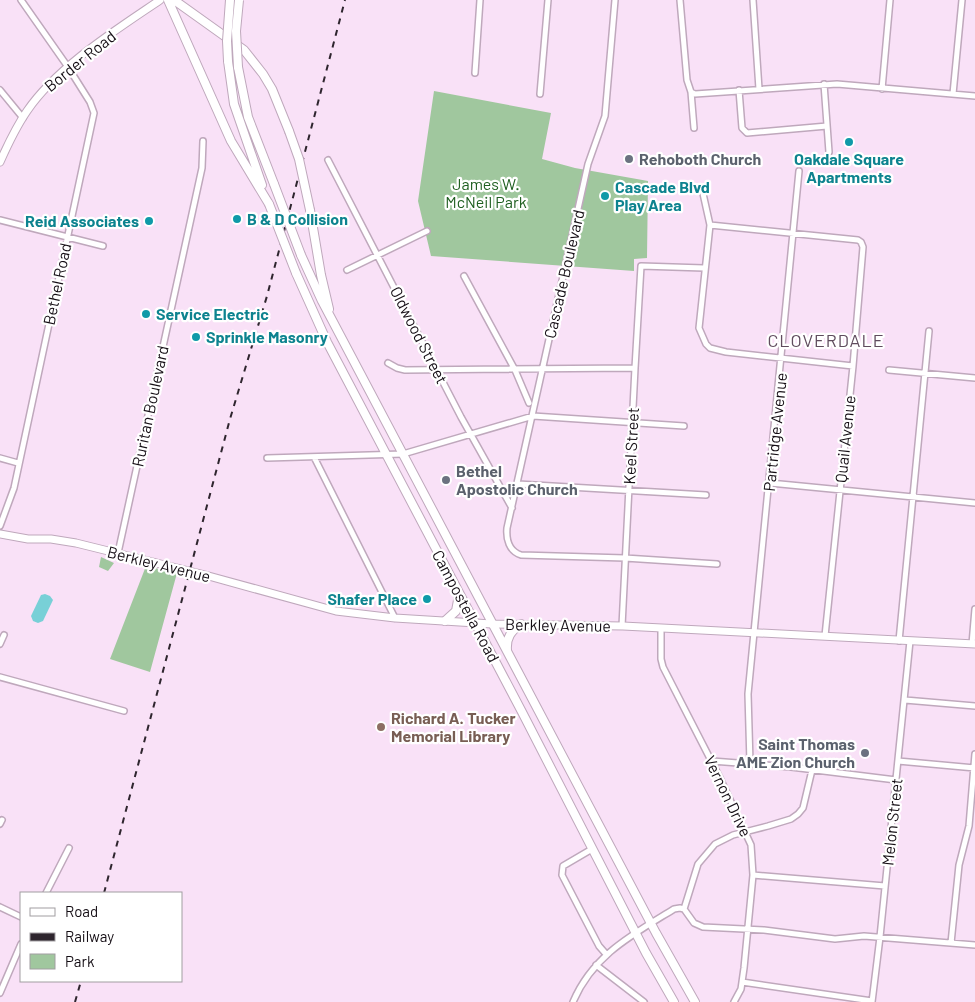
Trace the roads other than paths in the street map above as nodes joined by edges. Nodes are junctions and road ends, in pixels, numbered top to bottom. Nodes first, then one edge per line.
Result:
1 (21, 0) edge
2 (160, 0) edge
3 (168, 0) edge
4 (174, 0) edge
5 (230, 0) edge
6 (240, 0) edge
7 (480, 0) edge
8 (548, 0) edge
9 (615, 0) edge
10 (680, 0) edge
11 (752, 0) edge
12 (890, 0) edge
13 (962, 0) edge
14 (68, 67) junction
15 (475, 73) dead end
16 (824, 84) junction
17 (760, 89) junction
18 (882, 89) junction
19 (0, 90) edge
20 (739, 90) junction
21 (691, 92) junction
22 (540, 94) dead end
23 (954, 94) junction
24 (975, 96) edge
25 (23, 118) junction
26 (827, 126) junction
27 (694, 128) dead end
28 (204, 141) dead end
29 (830, 152) dead end
30 (328, 160) dead end
31 (0, 162) edge
32 (799, 172) dead end
33 (702, 189) dead end
34 (269, 204) junction
35 (0, 220) edge
36 (710, 225) junction
37 (427, 231) dead end
38 (793, 233) junction
39 (67, 238) junction
40 (103, 246) dead end
41 (378, 256) junction
42 (704, 268) junction
43 (347, 270) dead end
44 (464, 276) dead end
45 (333, 323) junction
46 (929, 332) dead end
47 (782, 359) junction
48 (388, 363) dead end
49 (853, 366) junction
50 (634, 368) junction
51 (515, 370) junction
52 (542, 370) junction
53 (889, 370) dead end
54 (438, 371) junction
55 (926, 373) junction
56 (975, 378) edge
57 (530, 403) dead end
58 (533, 416) junction
59 (632, 422) junction
60 (684, 426) dead end
61 (471, 434) junction
62 (403, 454) junction
63 (387, 456) junction
64 (0, 458) edge
65 (267, 458) dead end
66 (314, 458) junction
67 (18, 463) junction
68 (518, 484) junction
69 (770, 484) junction
70 (629, 490) junction
71 (840, 490) junction
72 (706, 495) dead end
73 (914, 497) junction
74 (975, 503) edge
75 (512, 509) junction
76 (0, 526) edge
77 (0, 534) edge
78 (118, 553) junction
79 (625, 558) junction
80 (717, 564) dead end
81 (459, 593) junction
82 (975, 609) edge
83 (395, 618) junction
84 (445, 621) junction
85 (475, 623) junction
86 (492, 624) junction
87 (521, 624) junction
88 (622, 626) junction
89 (661, 628) junction
90 (754, 633) junction
91 (4, 635) dead end
92 (825, 636) junction
93 (899, 641) junction
94 (910, 641) junction
95 (0, 644) edge
96 (973, 644) edge
97 (508, 655) junction
98 (0, 677) edge
99 (905, 700) junction
100 (975, 706) edge
101 (124, 710) dead end
102 (975, 754) edge
103 (712, 760) junction
104 (898, 761) junction
105 (750, 763) junction
106 (974, 768) edge
107 (812, 770) junction
108 (896, 780) junction
109 (746, 832) junction
110 (69, 848) dead end
111 (592, 850) junction
112 (753, 875) junction
113 (885, 886) junction
114 (47, 892) edge
115 (0, 907) edge
116 (684, 909) junction
117 (20, 917) edge
118 (651, 923) junction
119 (748, 929) junction
120 (635, 932) junction
121 (880, 937) junction
122 (951, 943) junction
123 (975, 945) edge
124 (20, 946) edge
125 (606, 954) junction
126 (596, 965) junction
127 (742, 982) junction
128 (0, 993) edge
129 (872, 1001) edge
130 (573, 1002) edge
131 (644, 1002) edge
132 (674, 1002) edge
133 (695, 1002) edge
134 (734, 1002) edge

1 - 14 street, Bethel Road
2 - 14 street, Border Road
3 - 34 main road
4 - 45 main road, bridge
5 - 34 main road, bridge
6 - 45 main road, bridge
7 - 15 street
8 - 22 street
9 - 52 street, Cascade Boulevard
10 - 21 street
11 - 17 street
12 - 18 street
13 - 23 street
14 - 25 street, Border Road
14 - 39 street, Bethel Road
16 - 17 street
16 - 18 street
16 - 26 street
17 - 20 street
18 - 23 street
19 - 25 street
20 - 21 street
20 - 26 street
21 - 27 street
23 - 24 street
25 - 31 street, Border Road
26 - 29 street
28 - 78 street, Ruritan Boulevard
30 - 41 street, Oldwood Street
32 - 38 street, Partridge Avenue
33 - 36 street
34 - 63 main road, Campostella Road, bridge
35 - 39 street
36 - 38 street
36 - 42 street
37 - 41 street
38 - 47 street, Partridge Avenue
38 - 49 street, Quail Avenue
39 - 40 street
39 - 67 street, Bethel Road
41 - 43 street
41 - 54 street, Oldwood Street
42 - 47 street
42 - 50 street, Keel Street
44 - 51 street
45 - 62 main road, Campostella Road
46 - 55 street
47 - 49 street
47 - 69 street, Partridge Avenue
48 - 54 street
49 - 71 street, Quail Avenue
50 - 52 street
50 - 59 street, Keel Street
51 - 52 street
51 - 54 street
51 - 57 street
52 - 58 street, Cascade Boulevard
53 - 55 street
54 - 61 street, Oldwood Street
55 - 56 street
55 - 73 street
58 - 59 street
58 - 61 street
58 - 68 street, Cascade Boulevard
59 - 60 street
59 - 70 street, Keel Street
61 - 62 street
61 - 75 street, Oldwood Street
62 - 63 street
62 - 86 main road, Campostella Road
63 - 66 street
63 - 81 main road, Campostella Road
64 - 67 street
65 - 66 street
66 - 83 street
67 - 76 street, Bethel Road
68 - 70 street
68 - 75 street, Cascade Boulevard
69 - 71 street
69 - 90 street, Partridge Avenue
70 - 72 street
70 - 79 street, Keel Street
71 - 73 street
71 - 92 street, Quail Avenue
73 - 74 street
73 - 93 street
75 - 79 street, Cascade Boulevard
77 - 78 street, Berkley Avenue
78 - 83 street, Berkley Avenue
79 - 80 street
79 - 88 street, Keel Street
81 - 84 main road
81 - 85 main road, Campostella Road
82 - 96 street
83 - 84 street, Berkley Avenue
84 - 85 street, Berkley Avenue
85 - 86 street, Berkley Avenue
85 - 111 main road, Campostella Road
86 - 87 street, Berkley Avenue
86 - 97 main road, Campostella Road
87 - 88 street, Berkley Avenue
87 - 97 main road
88 - 89 street, Berkley Avenue
89 - 90 street, Berkley Avenue
89 - 103 street, Vernon Drive
90 - 92 street, Berkley Avenue
90 - 105 street, Partridge Avenue
91 - 95 street
92 - 93 street, Berkley Avenue
93 - 94 street, Berkley Avenue
94 - 96 street, Berkley Avenue
94 - 99 street, Melon Street
97 - 118 main road, Campostella Road
98 - 101 street
99 - 100 street
99 - 104 street, Melon Street
102 - 106 street
103 - 105 street
103 - 109 street, Vernon Drive
104 - 106 street
104 - 108 street, Melon Street
105 - 107 street
106 - 122 street
107 - 108 street
107 - 109 street
108 - 113 street, Melon Street
109 - 112 street, Vernon Drive
109 - 116 street
110 - 114 street
111 - 120 main road, Campostella Road
111 - 125 street
112 - 113 street
112 - 119 street, Vernon Drive
113 - 121 street, Melon Street
115 - 117 street
116 - 118 street
116 - 119 street
118 - 120 street
118 - 133 main road, Campostella Road
119 - 121 street
119 - 127 street, Vernon Drive
120 - 125 street
120 - 132 main road, Campostella Road
121 - 122 street
121 - 129 street, Melon Street
122 - 123 street
124 - 128 street
125 - 126 street
126 - 130 street
126 - 131 street
127 - 129 street
127 - 134 street, Vernon Drive

